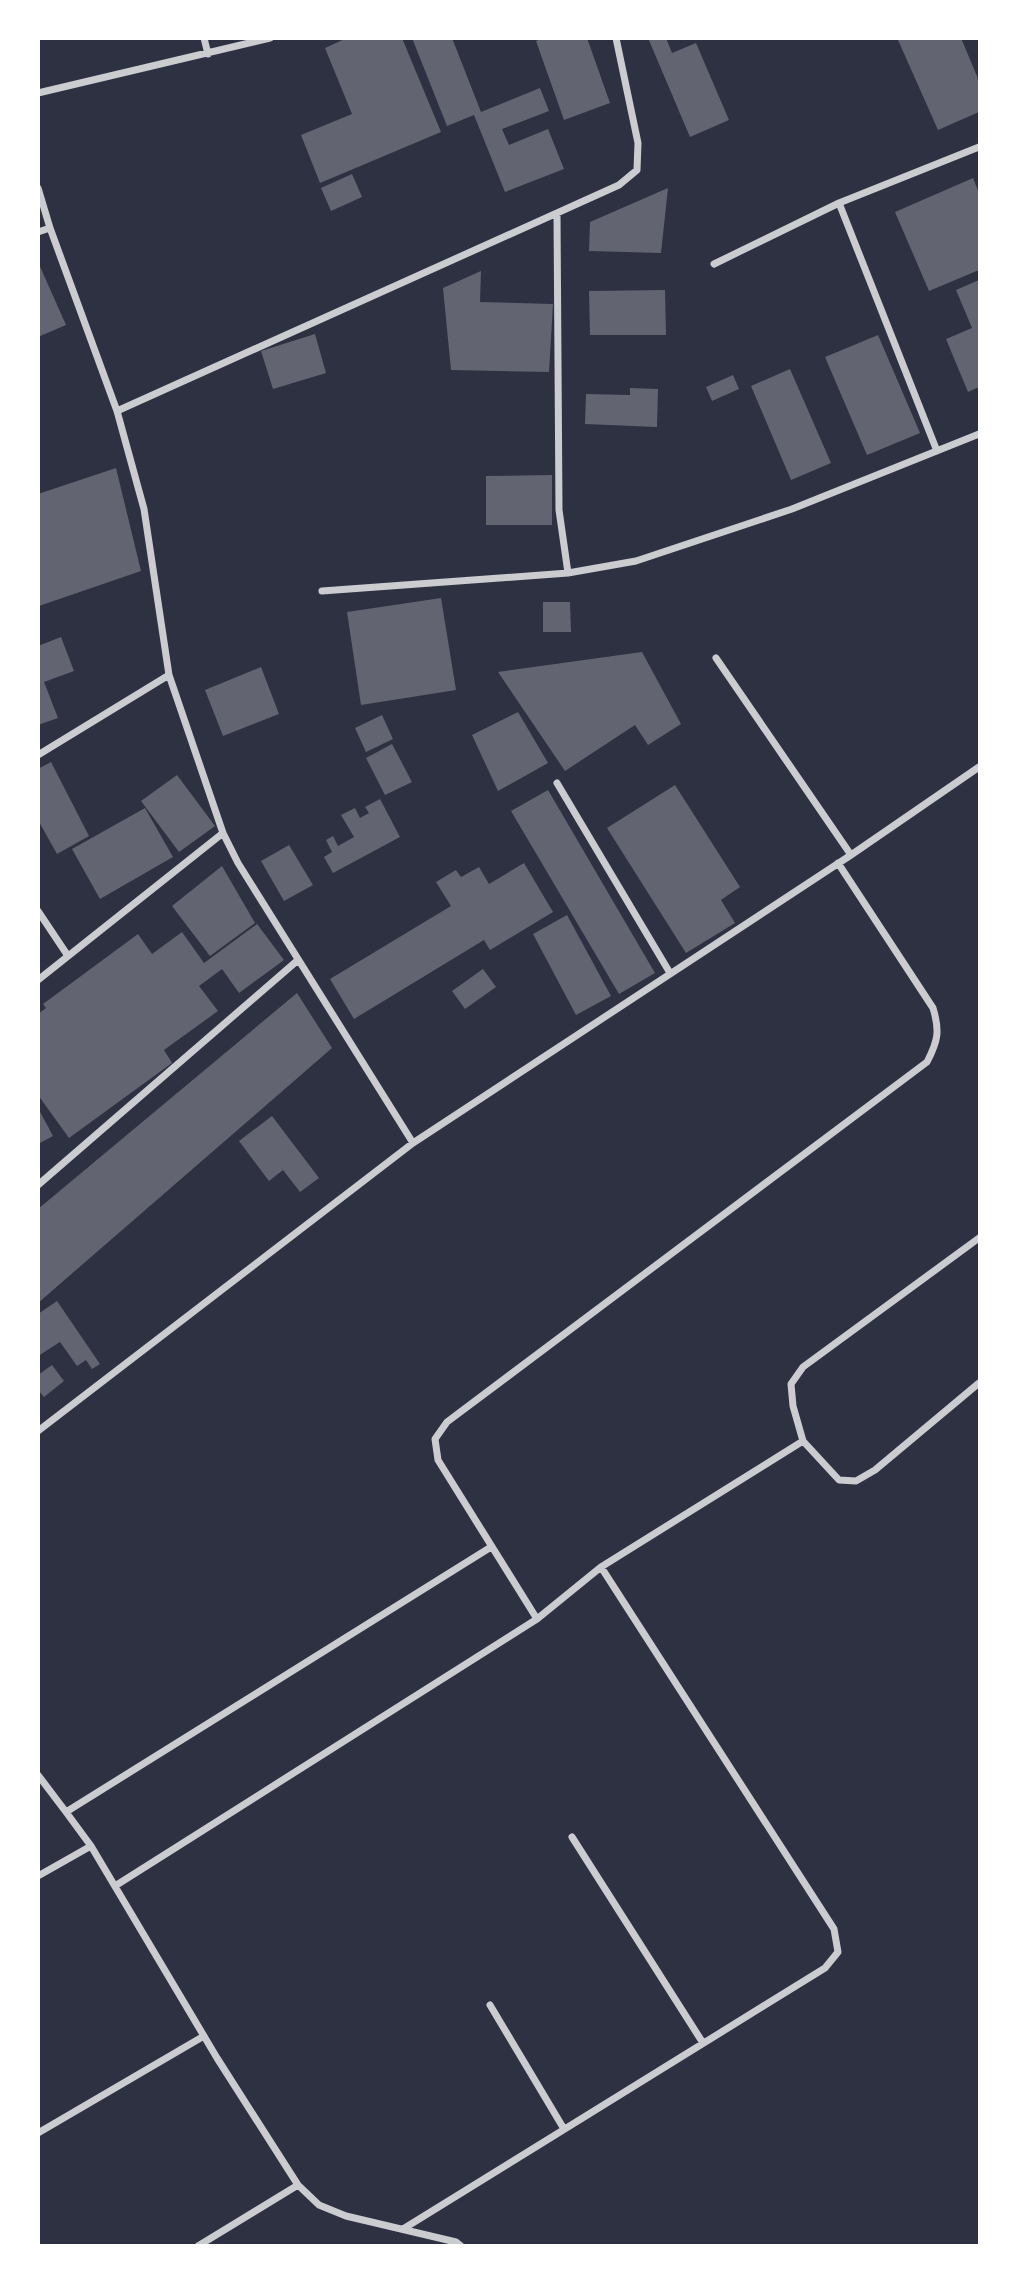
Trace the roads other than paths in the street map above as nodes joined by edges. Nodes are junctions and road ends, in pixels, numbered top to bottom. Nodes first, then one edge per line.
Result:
1 (204, 38) edge
2 (270, 38) edge
3 (616, 38) edge
4 (208, 54) junction
5 (38, 93) edge
6 (979, 147) edge
7 (38, 188) edge
8 (839, 203) junction
9 (557, 213) junction
10 (50, 228) junction
11 (38, 232) edge
12 (714, 264) dead end
13 (117, 411) junction
14 (979, 434) edge
15 (937, 451) junction
16 (568, 573) junction
17 (322, 591) dead end
18 (716, 658) dead end
19 (169, 675) junction
20 (38, 755) edge
21 (979, 767) edge
22 (557, 783) dead end
23 (223, 833) junction
24 (850, 855) junction
25 (838, 863) junction
26 (38, 911) edge
27 (68, 956) junction
28 (298, 960) junction
29 (670, 974) junction
30 (38, 980) edge
31 (413, 1143) junction
32 (38, 1185) edge
33 (979, 1238) edge
34 (979, 1383) edge
35 (38, 1431) edge
36 (803, 1441) junction
37 (491, 1547) junction
38 (601, 1567) junction
39 (537, 1619) junction
40 (38, 1774) edge
41 (66, 1812) junction
42 (572, 1837) dead end
43 (91, 1846) junction
44 (38, 1876) edge
45 (115, 1886) junction
46 (490, 2005) dead end
47 (204, 2036) junction
48 (703, 2043) junction
49 (564, 2129) junction
50 (38, 2133) edge
51 (298, 2185) junction
52 (403, 2229) junction
53 (198, 2245) edge
54 (461, 2245) edge

1 - 4 street
2 - 4 street
3 - 9 street
4 - 5 street
6 - 8 street
7 - 10 street
8 - 12 street
8 - 15 street
9 - 13 street
9 - 16 street
10 - 11 street
10 - 13 street
13 - 19 street
14 - 15 street
15 - 16 street
16 - 17 street
18 - 24 street
19 - 20 street
19 - 23 street
21 - 24 street
22 - 29 street
23 - 27 street
23 - 28 street
24 - 25 street
25 - 29 street
25 - 37 street
26 - 27 street
27 - 30 street
28 - 31 street
28 - 32 street
29 - 31 street
31 - 35 street
33 - 36 street
34 - 36 street
36 - 38 street
37 - 39 street
37 - 41 street
38 - 39 street
38 - 48 street
39 - 45 street
40 - 41 street
41 - 43 street
42 - 48 street
43 - 44 street
43 - 45 street
45 - 47 street
46 - 49 street
47 - 50 street
47 - 51 street
48 - 49 street
49 - 52 street
51 - 52 street
51 - 53 street
52 - 54 street

